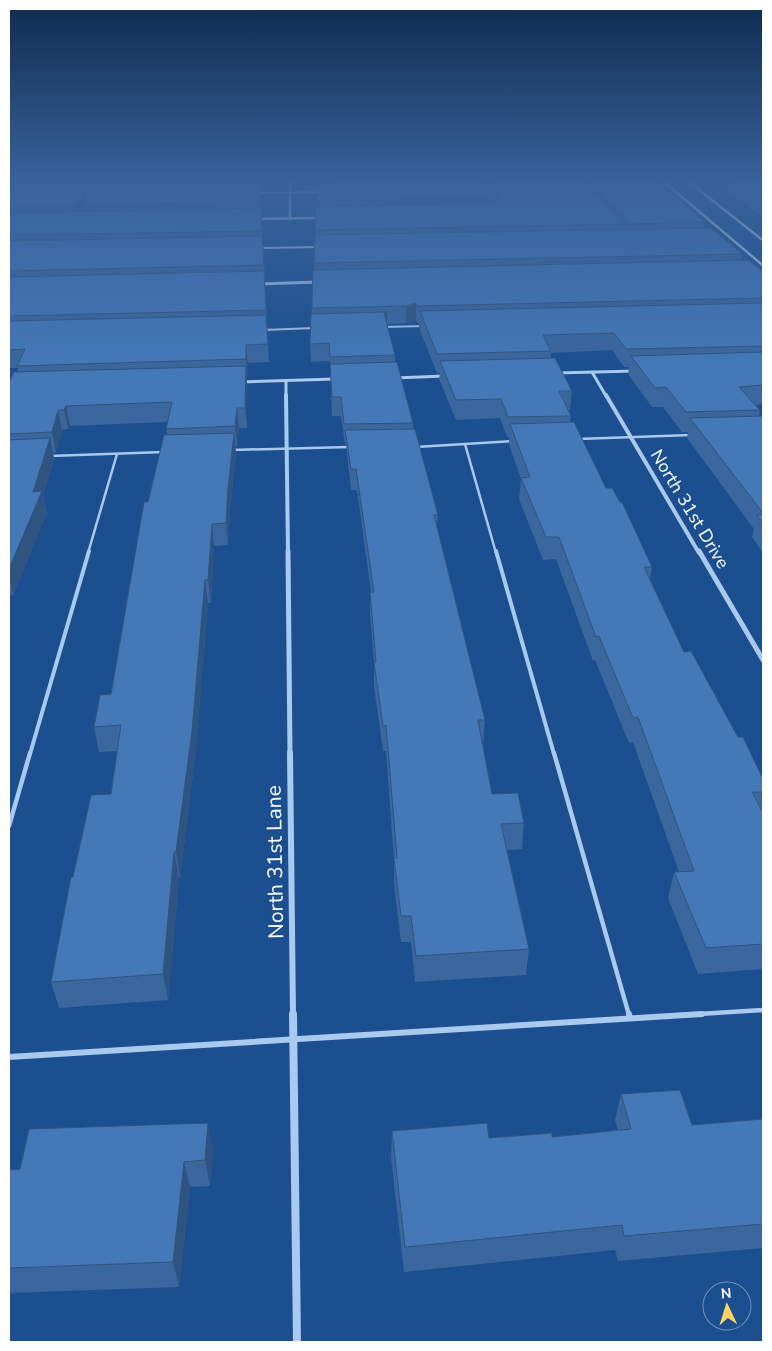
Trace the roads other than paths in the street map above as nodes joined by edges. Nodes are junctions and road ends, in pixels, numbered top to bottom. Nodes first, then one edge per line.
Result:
1 (737, 244) edge
2 (328, 247) edge
3 (258, 248) edge
4 (763, 266) edge
5 (318, 282) edge
6 (258, 284) edge
7 (426, 326) edge
8 (376, 327) edge
9 (316, 328) edge
10 (257, 330) edge
11 (640, 371) edge
12 (592, 372) junction
13 (553, 373) edge
14 (454, 376) edge
15 (385, 378) edge
16 (336, 379) edge
17 (286, 381) junction
18 (237, 382) edge
19 (697, 435) edge
20 (631, 437) junction
21 (569, 439) edge
22 (519, 440) edge
23 (465, 444) junction
24 (357, 447) edge
25 (407, 447) edge
26 (287, 448) junction
27 (230, 450) edge
28 (174, 452) edge
29 (117, 454) junction
30 (48, 456) edge
31 (763, 660) edge
32 (9, 826) edge
33 (763, 1010) edge
34 (630, 1018) junction
35 (294, 1039) junction
36 (9, 1057) edge
37 (297, 1342) edge

1 - 4 street
2 - 3 lane
5 - 6 street
7 - 8 lane
9 - 10 lane
11 - 12 street
12 - 13 street
12 - 20 street, North 31st Drive
14 - 15 street
16 - 17 street
17 - 18 street
17 - 26 street, North 31st Lane
19 - 20 lane
20 - 21 lane
20 - 31 street, North 31st Drive
22 - 23 lane
23 - 25 lane
23 - 34 lane
24 - 26 lane
26 - 27 lane
26 - 35 street, North 31st Lane
28 - 29 lane
29 - 30 lane
29 - 32 lane
33 - 34 lane
34 - 35 lane
35 - 36 lane
35 - 37 street, North 31st Lane

